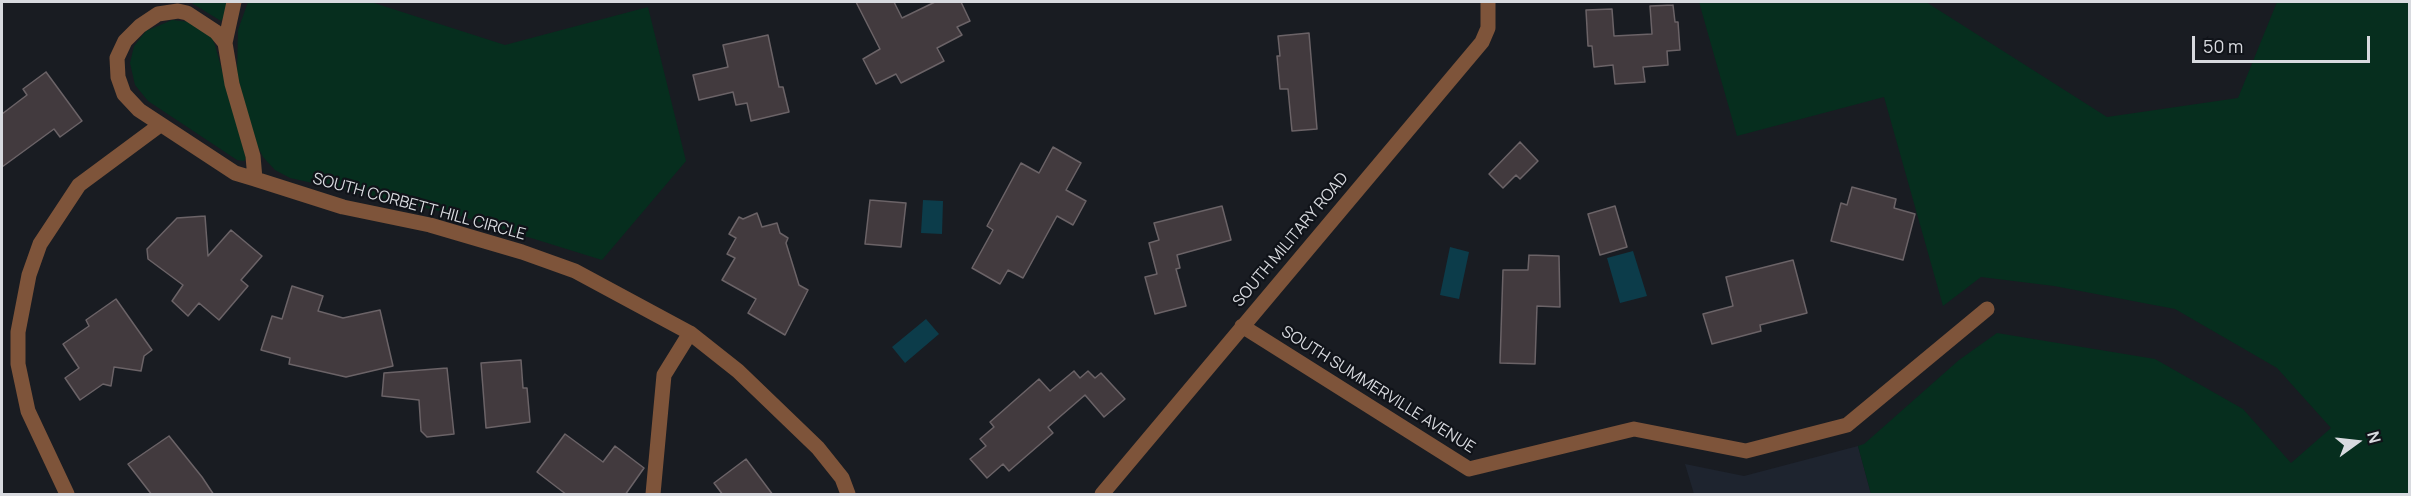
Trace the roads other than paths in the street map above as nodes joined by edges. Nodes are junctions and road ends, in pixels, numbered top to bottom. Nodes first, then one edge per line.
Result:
1 (234, 2) edge
2 (1488, 2) edge
3 (225, 42) junction
4 (160, 125) junction
5 (255, 179) junction
6 (1987, 309) dead end
7 (1242, 326) junction
8 (690, 333) junction
9 (67, 495) edge
10 (653, 495) edge
11 (848, 495) edge
12 (1102, 495) edge

1 - 3 street
2 - 7 street, SOUTH MILITARY ROAD
3 - 4 street, SOUTH CORBETT HILL CIRCLE
3 - 5 street
4 - 5 street, SOUTH CORBETT HILL CIRCLE
4 - 9 street
5 - 8 street, SOUTH CORBETT HILL CIRCLE
6 - 7 street, SOUTH SUMMERVILLE AVENUE
7 - 12 street, SOUTH MILITARY ROAD
8 - 10 street
8 - 11 street, SOUTH CORBETT HILL CIRCLE

